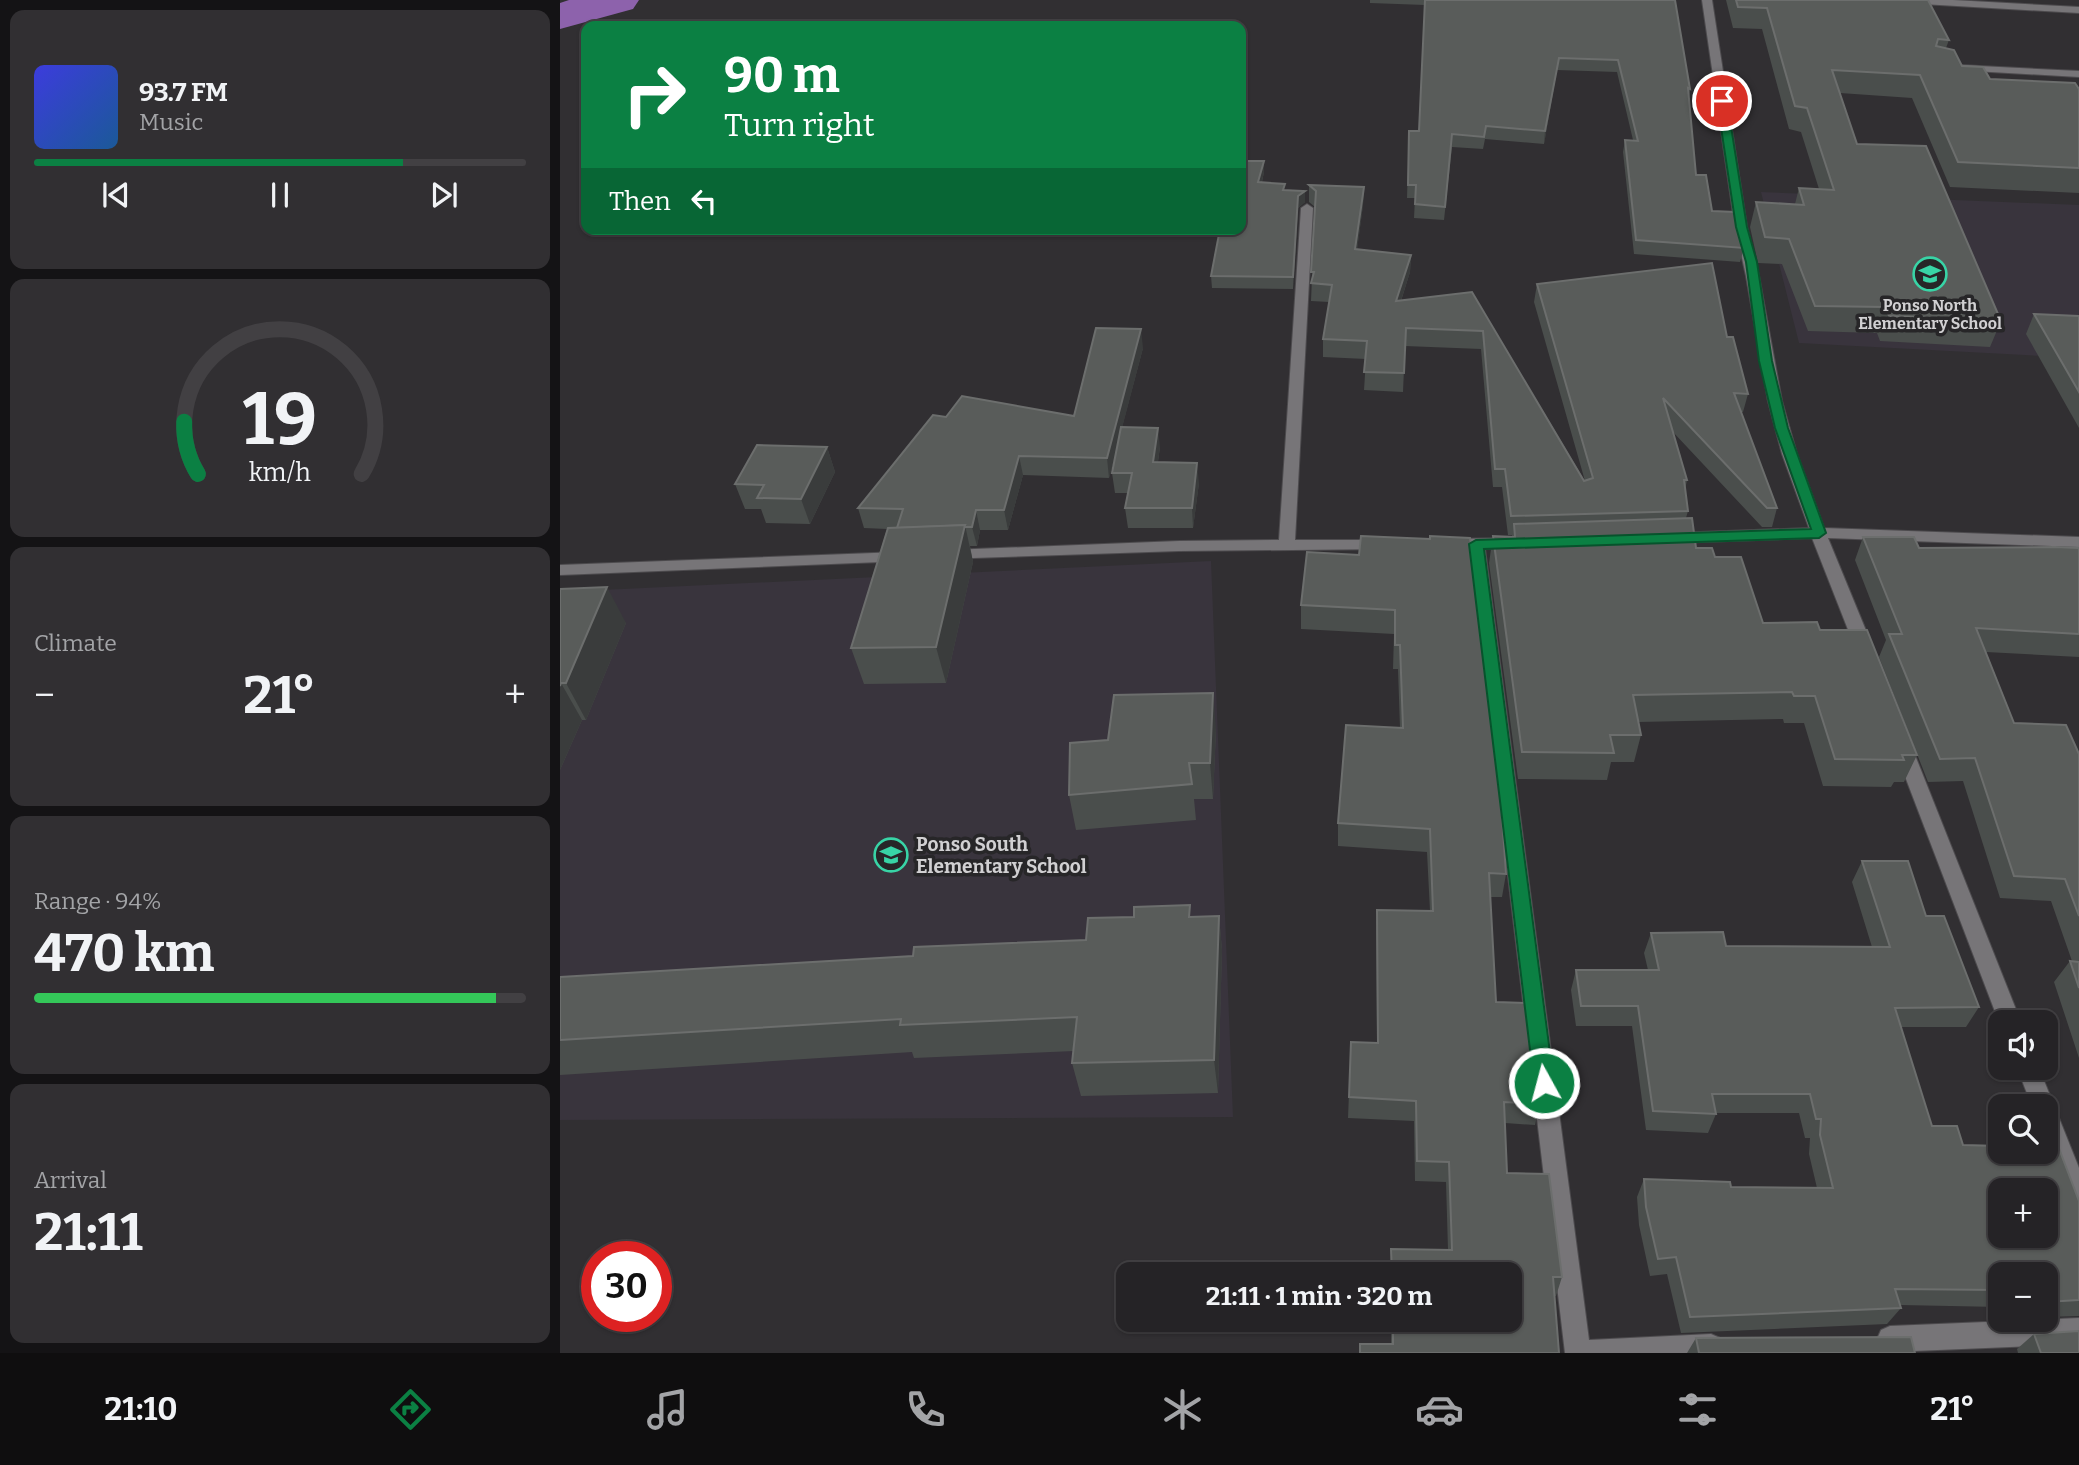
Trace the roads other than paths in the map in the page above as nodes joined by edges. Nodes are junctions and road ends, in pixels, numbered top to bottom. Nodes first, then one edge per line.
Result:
1 (1707, 0) edge
2 (1905, 0) edge
3 (1966, 2) edge
4 (2079, 10) edge
5 (1948, 67) edge
6 (2079, 74) edge
7 (1307, 208) dead end
8 (1819, 533) junction
9 (1655, 539) edge
10 (1531, 542) edge
11 (2079, 542) edge
12 (1436, 544) edge
13 (1476, 544) junction
14 (1287, 545) junction
15 (1395, 545) edge
16 (560, 570) edge
17 (1870, 662) edge
18 (1895, 726) edge
19 (2005, 1010) edge
20 (2058, 1144) edge
21 (2079, 1198) edge
22 (2079, 1331) edge
23 (1870, 1340) edge
24 (1731, 1346) edge

1 - 8 street
2 - 3 street
3 - 4 street
5 - 6 street
7 - 14 street
8 - 9 street
8 - 11 street
8 - 17 street
10 - 13 street
12 - 13 street
13 - 24 street
14 - 15 street
14 - 16 street
18 - 19 street
20 - 21 street
22 - 23 street

